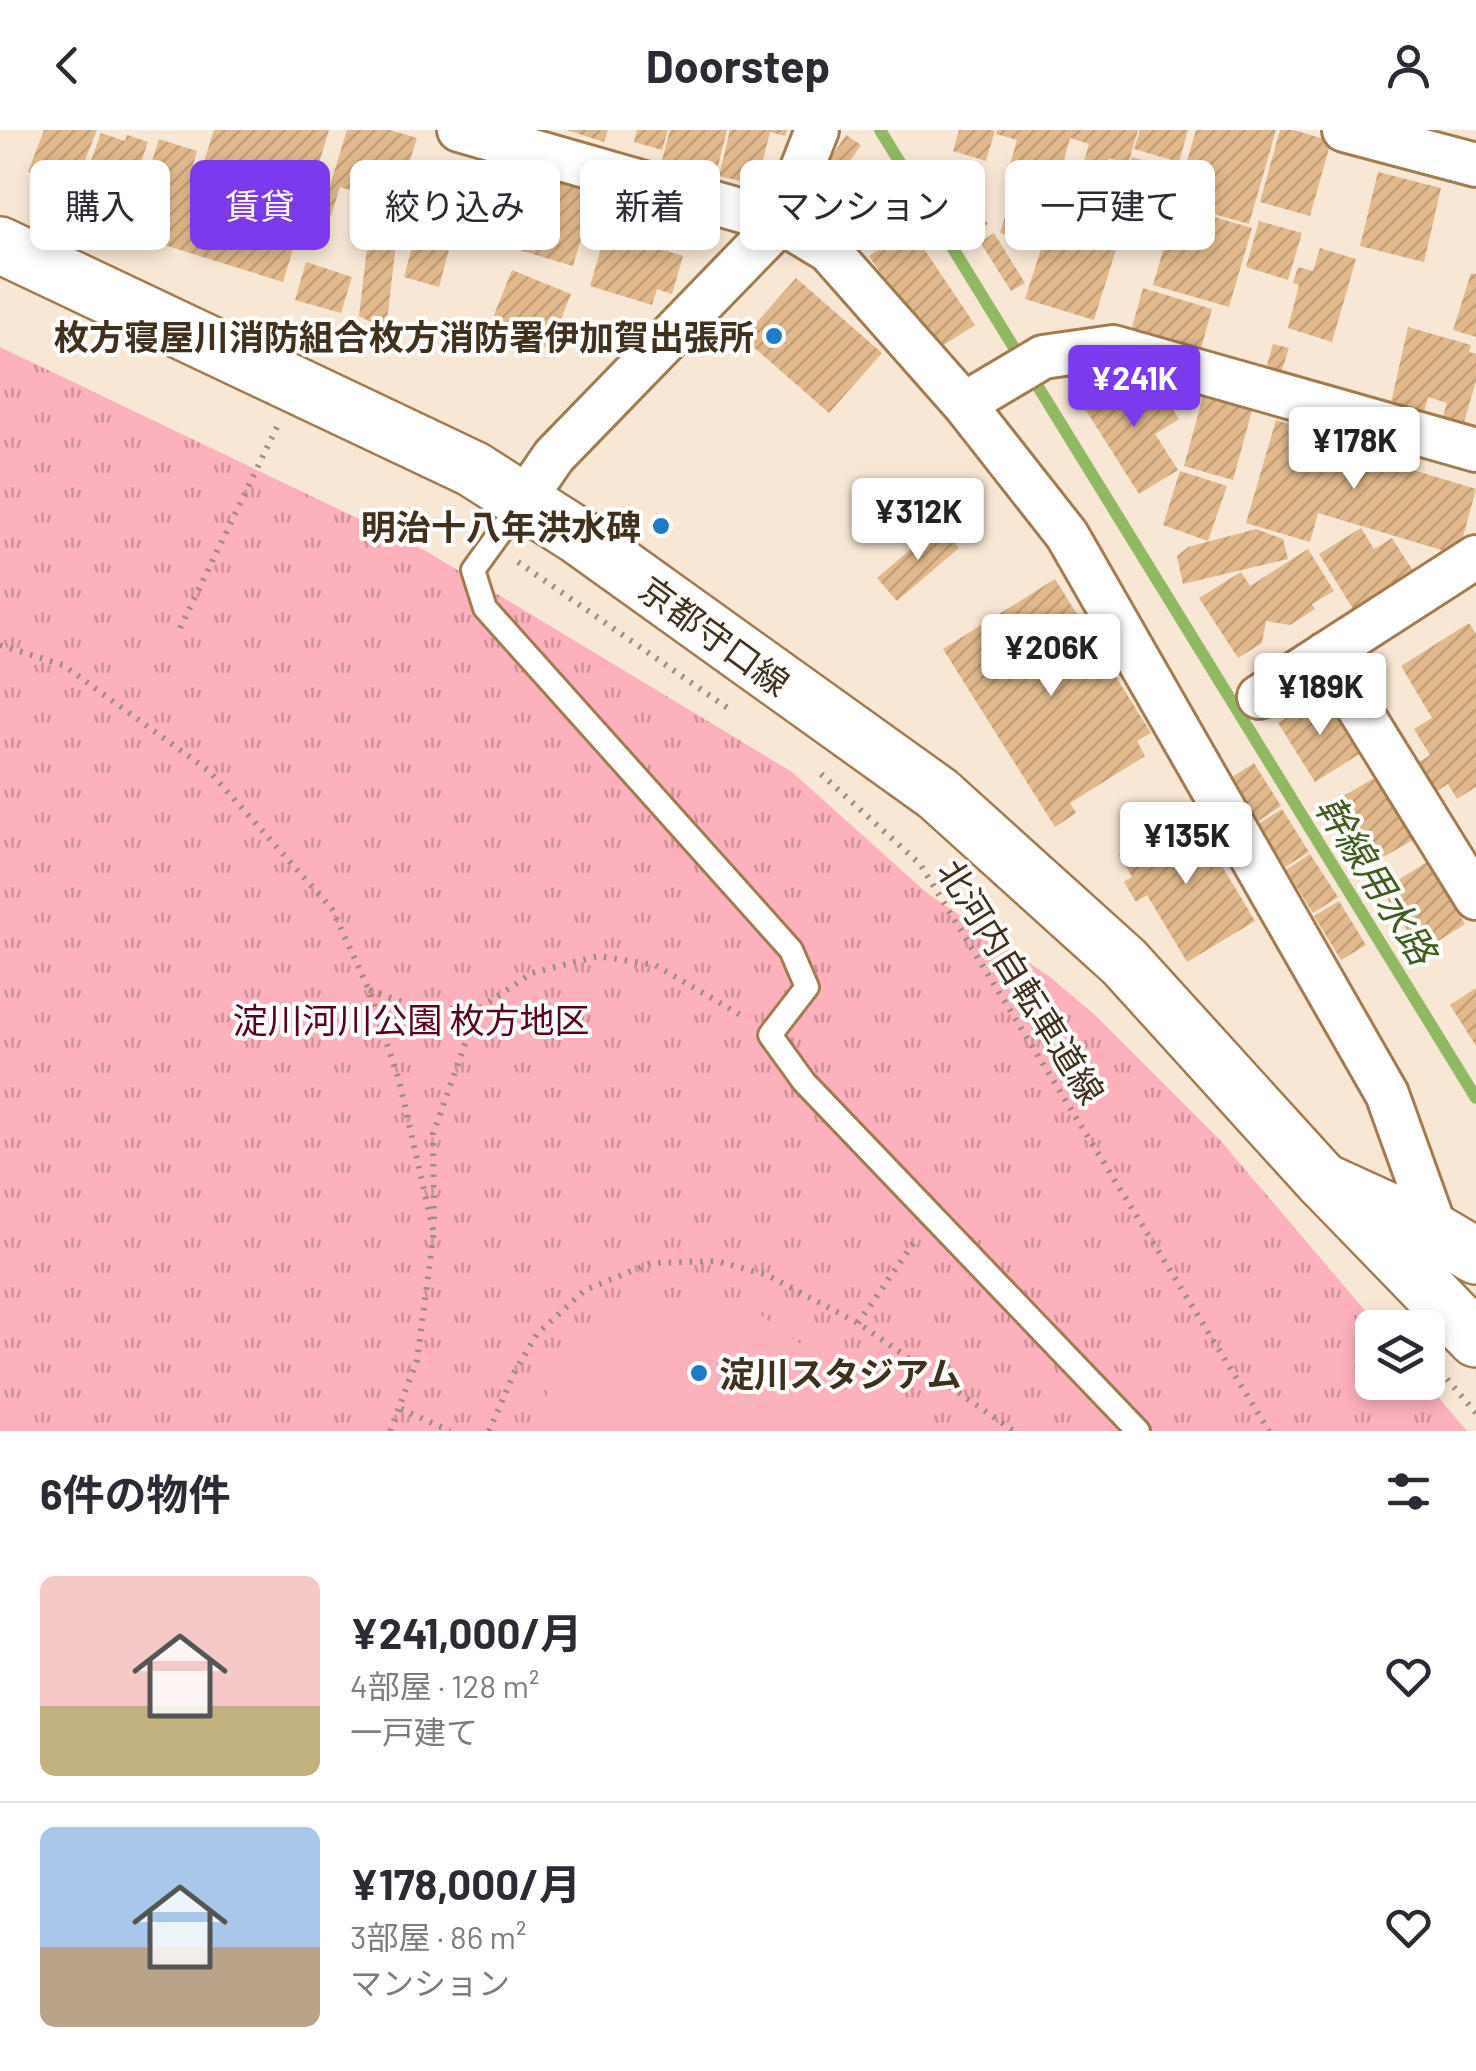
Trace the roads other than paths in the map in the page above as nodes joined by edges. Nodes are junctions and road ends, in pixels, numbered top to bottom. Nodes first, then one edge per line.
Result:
1 (459, 130) edge
2 (818, 130) edge
3 (1344, 130) edge
4 (806, 160) edge
5 (1476, 166) edge
6 (740, 210) edge
7 (0, 245) edge
8 (754, 250) edge
9 (827, 250) edge
10 (964, 404) junction
11 (1476, 450) edge
12 (524, 501) junction
13 (1476, 557) edge
14 (1325, 654) junction
15 (1259, 697) dead end
16 (1476, 898) edge
17 (1320, 1180) junction
18 (1456, 1244) edge
19 (1476, 1339) edge
20 (1476, 1376) edge
21 (1138, 1431) edge

1 - 6 street
2 - 4 street
3 - 5 street
7 - 12 main road, 京都守口線
8 - 12 street
9 - 10 street
10 - 11 street
10 - 18 street
12 - 17 main road, 京都守口線
12 - 21 lane
13 - 14 street
14 - 15 street
14 - 16 street
17 - 18 main road
17 - 19 main road, 京都守口線
17 - 20 main road, 京都守口線

